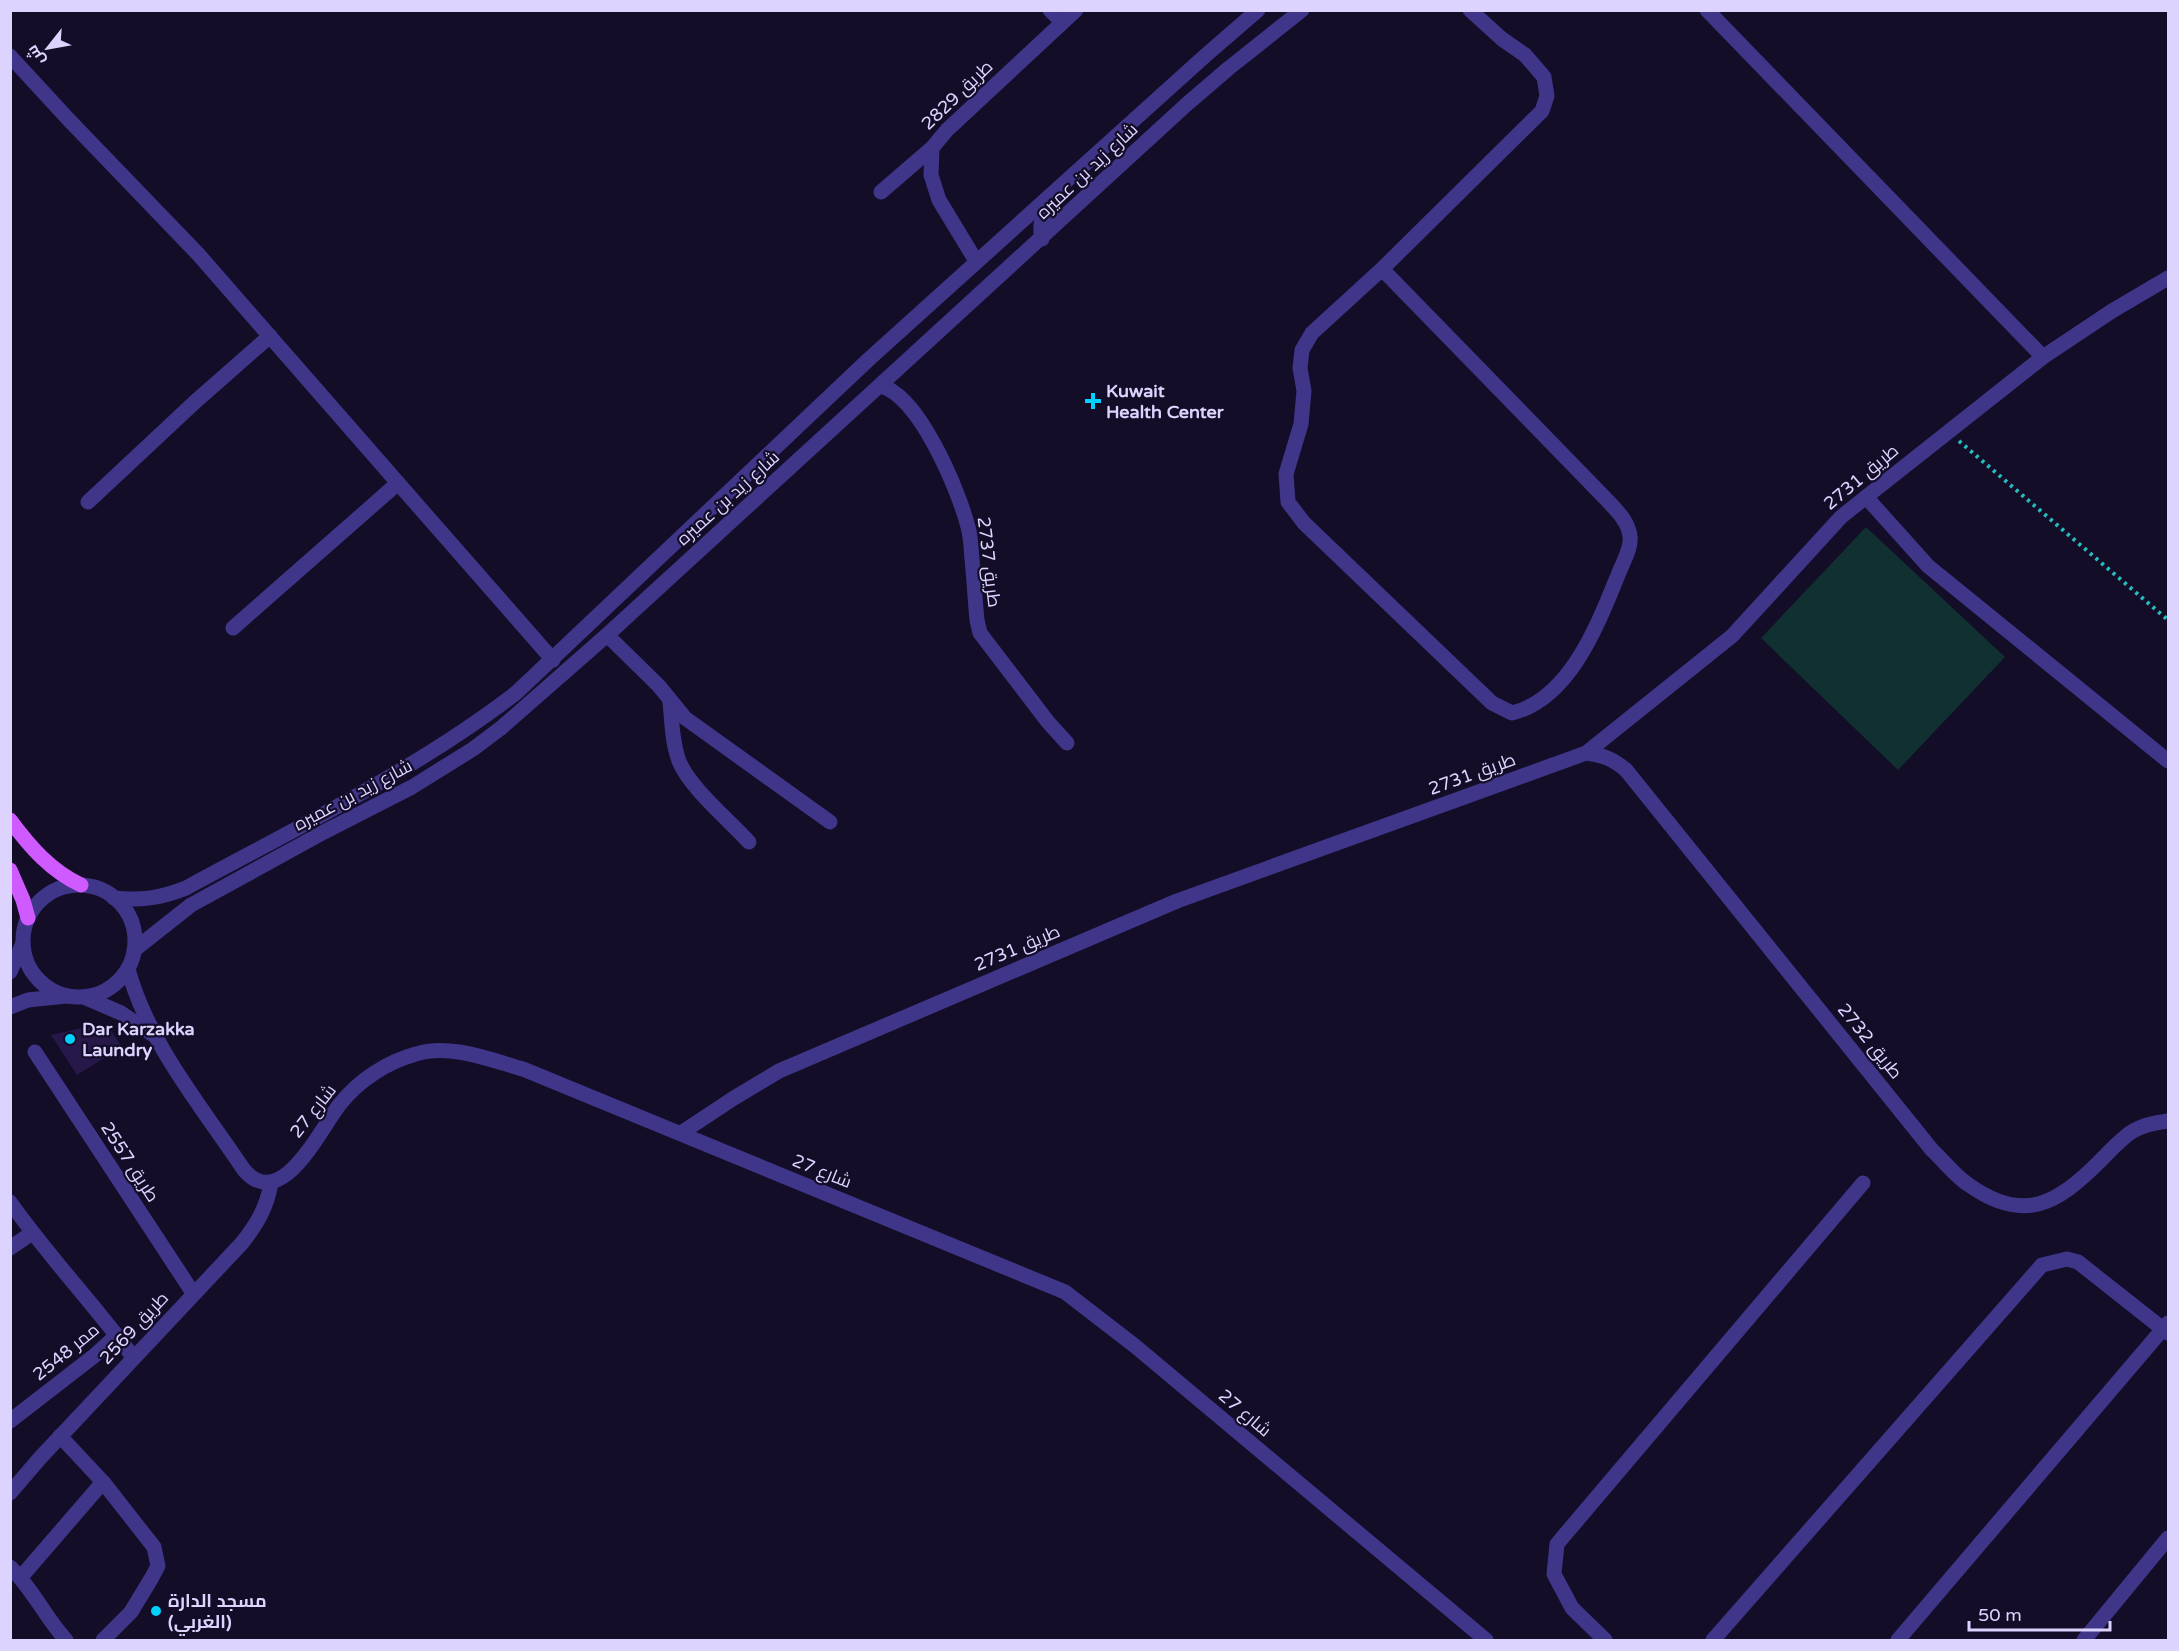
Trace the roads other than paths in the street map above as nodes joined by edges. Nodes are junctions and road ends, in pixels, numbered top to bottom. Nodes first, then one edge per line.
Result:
1 (1050, 10) edge
2 (1076, 10) edge
3 (1258, 10) edge
4 (1302, 10) edge
5 (1470, 10) edge
6 (1707, 10) edge
7 (1062, 22) junction
8 (10, 56) edge
9 (932, 148) junction
10 (1086, 164) junction
11 (881, 192) dead end
12 (1042, 239) junction
13 (976, 261) junction
14 (1382, 270) junction
15 (2169, 278) edge
16 (270, 336) junction
17 (2043, 357) junction
18 (868, 360) junction
19 (897, 370) junction
20 (880, 386) junction
21 (398, 483) junction
22 (1866, 496) junction
23 (88, 502) dead end
24 (233, 627) dead end
25 (607, 635) junction
26 (553, 660) junction
27 (670, 702) junction
28 (1067, 743) dead end
29 (1586, 753) junction
30 (2169, 761) edge
31 (10, 820) edge
32 (830, 822) dead end
33 (749, 842) dead end
34 (10, 870) edge
35 (81, 885) junction
36 (114, 898) junction
37 (28, 918) junction
38 (23, 943) junction
39 (135, 950) junction
40 (128, 969) junction
41 (10, 972) edge
42 (68, 996) junction
43 (84, 997) junction
44 (10, 1007) edge
45 (154, 1036) junction
46 (35, 1052) dead end
47 (2169, 1120) edge
48 (681, 1133) junction
49 (271, 1183) junction
50 (1863, 1183) dead end
51 (10, 1202) edge
52 (32, 1233) junction
53 (10, 1248) edge
54 (193, 1293) junction
55 (2167, 1328) edge
56 (117, 1335) junction
57 (133, 1357) junction
58 (10, 1421) edge
59 (60, 1436) junction
60 (103, 1482) junction
61 (10, 1493) edge
62 (2169, 1538) edge
63 (16, 1572) edge
64 (66, 1641) edge
65 (103, 1641) edge
66 (1486, 1641) edge
67 (1605, 1641) edge
68 (1713, 1641) edge
69 (1898, 1641) edge
70 (2084, 1641) edge

1 - 7 street
2 - 7 street, طريق 2829
3 - 10 street, شارع زيد بن عميره
4 - 12 street, شارع زيد بن عميره
5 - 14 street
6 - 17 street
7 - 9 street, طريق 2829
8 - 16 street
9 - 11 street
9 - 13 street, طريق 2829
10 - 12 street
10 - 13 street, شارع زيد بن عميره
12 - 19 street, شارع زيد بن عميره
13 - 18 street, شارع زيد بن عميره
14 - 14 street
15 - 17 street, طريق 2731
16 - 21 street
16 - 23 street
17 - 22 street, طريق 2731
18 - 19 street
18 - 26 street, شارع زيد بن عميره
19 - 20 street, شارع زيد بن عميره
20 - 25 street, شارع زيد بن عميره
20 - 28 street, طريق 2737
21 - 24 street
21 - 26 street
22 - 29 street, طريق 2731
22 - 30 street
25 - 27 street
25 - 39 street, شارع زيد بن عميره
26 - 36 street, شارع زيد بن عميره
27 - 32 street
27 - 33 street
29 - 47 street, طريق 2732
29 - 48 street, طريق 2731
31 - 35 main road
34 - 37 main road
35 - 36 street
35 - 37 street
36 - 39 street
37 - 38 street
38 - 41 street
38 - 42 street
39 - 40 street
40 - 43 street
40 - 45 street
42 - 43 street
42 - 44 street
43 - 45 street
45 - 49 street
46 - 54 street, طريق 2557
48 - 49 street, شارع 27
48 - 66 street, شارع 27
49 - 54 street, طريق 2569
50 - 67 street
51 - 52 street
52 - 53 street
52 - 56 street
54 - 57 street, طريق 2569
55 - 68 street
55 - 69 street
56 - 57 street
56 - 58 street, ممر 2548
57 - 59 street, طريق 2569
59 - 60 street
59 - 61 street, طريق 2569
60 - 63 street
60 - 65 street
62 - 70 street
63 - 64 street

